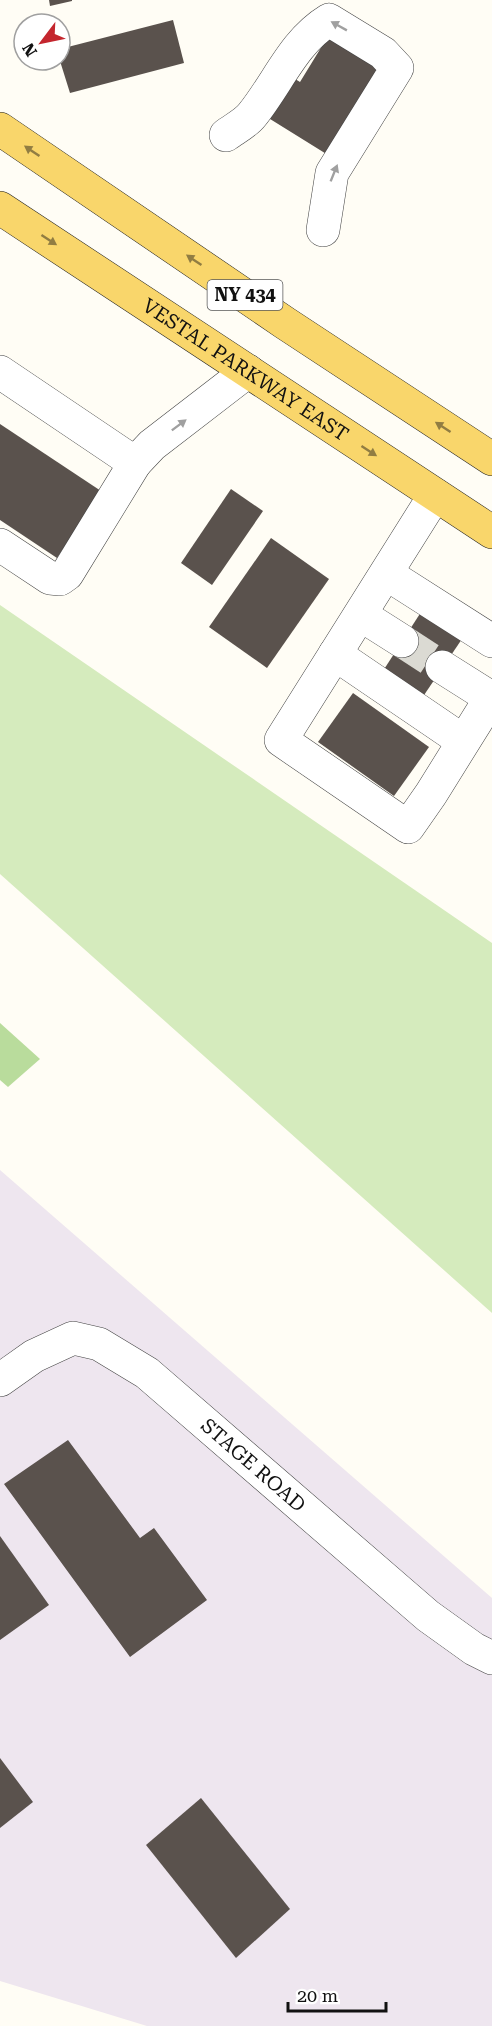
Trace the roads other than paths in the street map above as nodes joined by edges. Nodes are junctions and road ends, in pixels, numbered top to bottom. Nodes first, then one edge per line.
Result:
1 (0, 129) edge
2 (226, 135) dead end
3 (0, 208) edge
4 (323, 230) dead end
5 (248, 371) junction
6 (0, 372) edge
7 (492, 459) edge
8 (135, 463) junction
9 (435, 495) junction
10 (492, 532) edge
11 (0, 545) edge
12 (387, 574) junction
13 (361, 615) junction
14 (402, 641) tunnel mouth
15 (492, 641) edge
16 (343, 659) junction
17 (442, 667) tunnel mouth
18 (492, 697) edge
19 (464, 741) junction
20 (0, 1380) edge
21 (492, 1658) edge

7 -> 1 main road, NY 434
4 -> 2 street
3 -> 5 main road, VESTAL PARKWAY EAST / NY 434
8 -> 5 street
5 -> 9 main road, VESTAL PARKWAY EAST / NY 434
6 - 8 street
8 - 11 street
9 - 10 main road, VESTAL PARKWAY EAST / NY 434
9 - 12 street
12 - 13 street
12 - 15 street
13 - 14 street
13 - 16 street
16 - 19 street
16 - 19 street
17 - 18 street
18 - 19 street
20 - 21 street, STAGE ROAD

